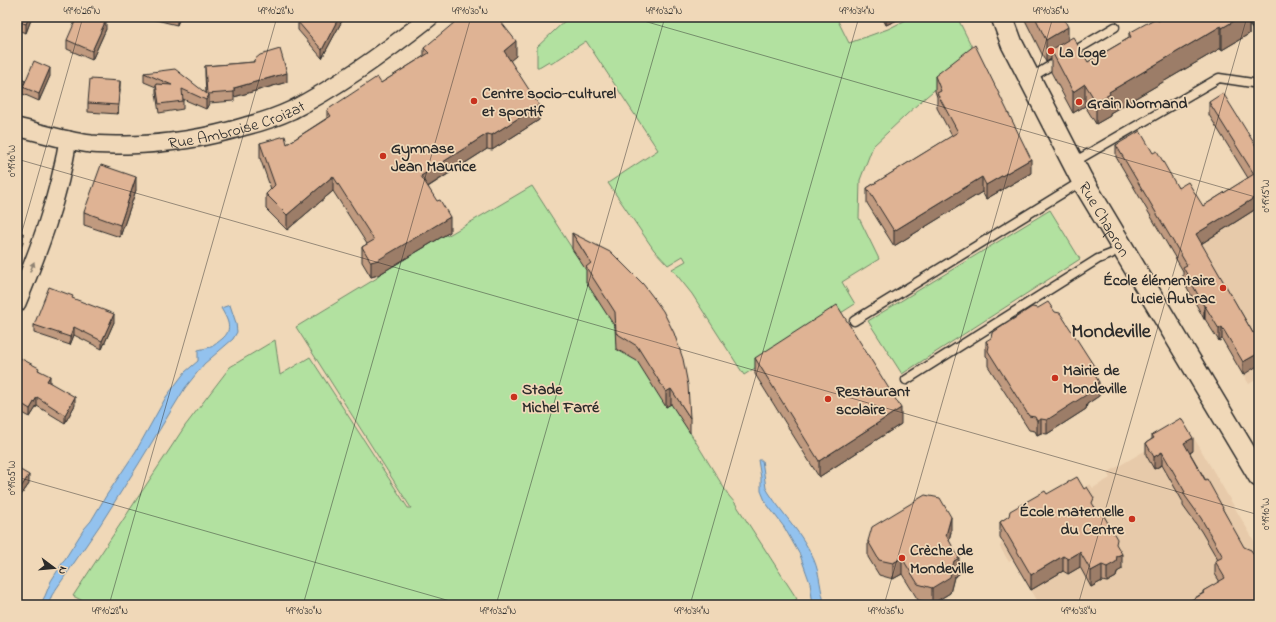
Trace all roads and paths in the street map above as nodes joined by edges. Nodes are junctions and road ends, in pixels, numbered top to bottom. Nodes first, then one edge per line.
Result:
1 (430, 17) edge
2 (1002, 17) edge
3 (1249, 17) edge
4 (1115, 27) dead end
5 (1259, 29) edge
6 (1030, 78) junction
7 (1259, 84) edge
8 (17, 127) edge
9 (68, 140) junction
10 (1078, 172) junction
11 (1111, 254) dead end
12 (17, 303) edge
13 (854, 321) dead end
14 (906, 380) dead end
15 (1259, 476) edge

1 - 9 street, Rue Ambroise Croizat
2 - 6 street, Rue Chapron
3 - 5 lane
4 - 6 lane
6 - 10 street, Rue Chapron
7 - 10 lane
8 - 9 street, Rue Ambroise Croizat
12 -> 9 street
10 - 13 lane
10 - 15 street, Rue Chapron
11 - 14 lane

